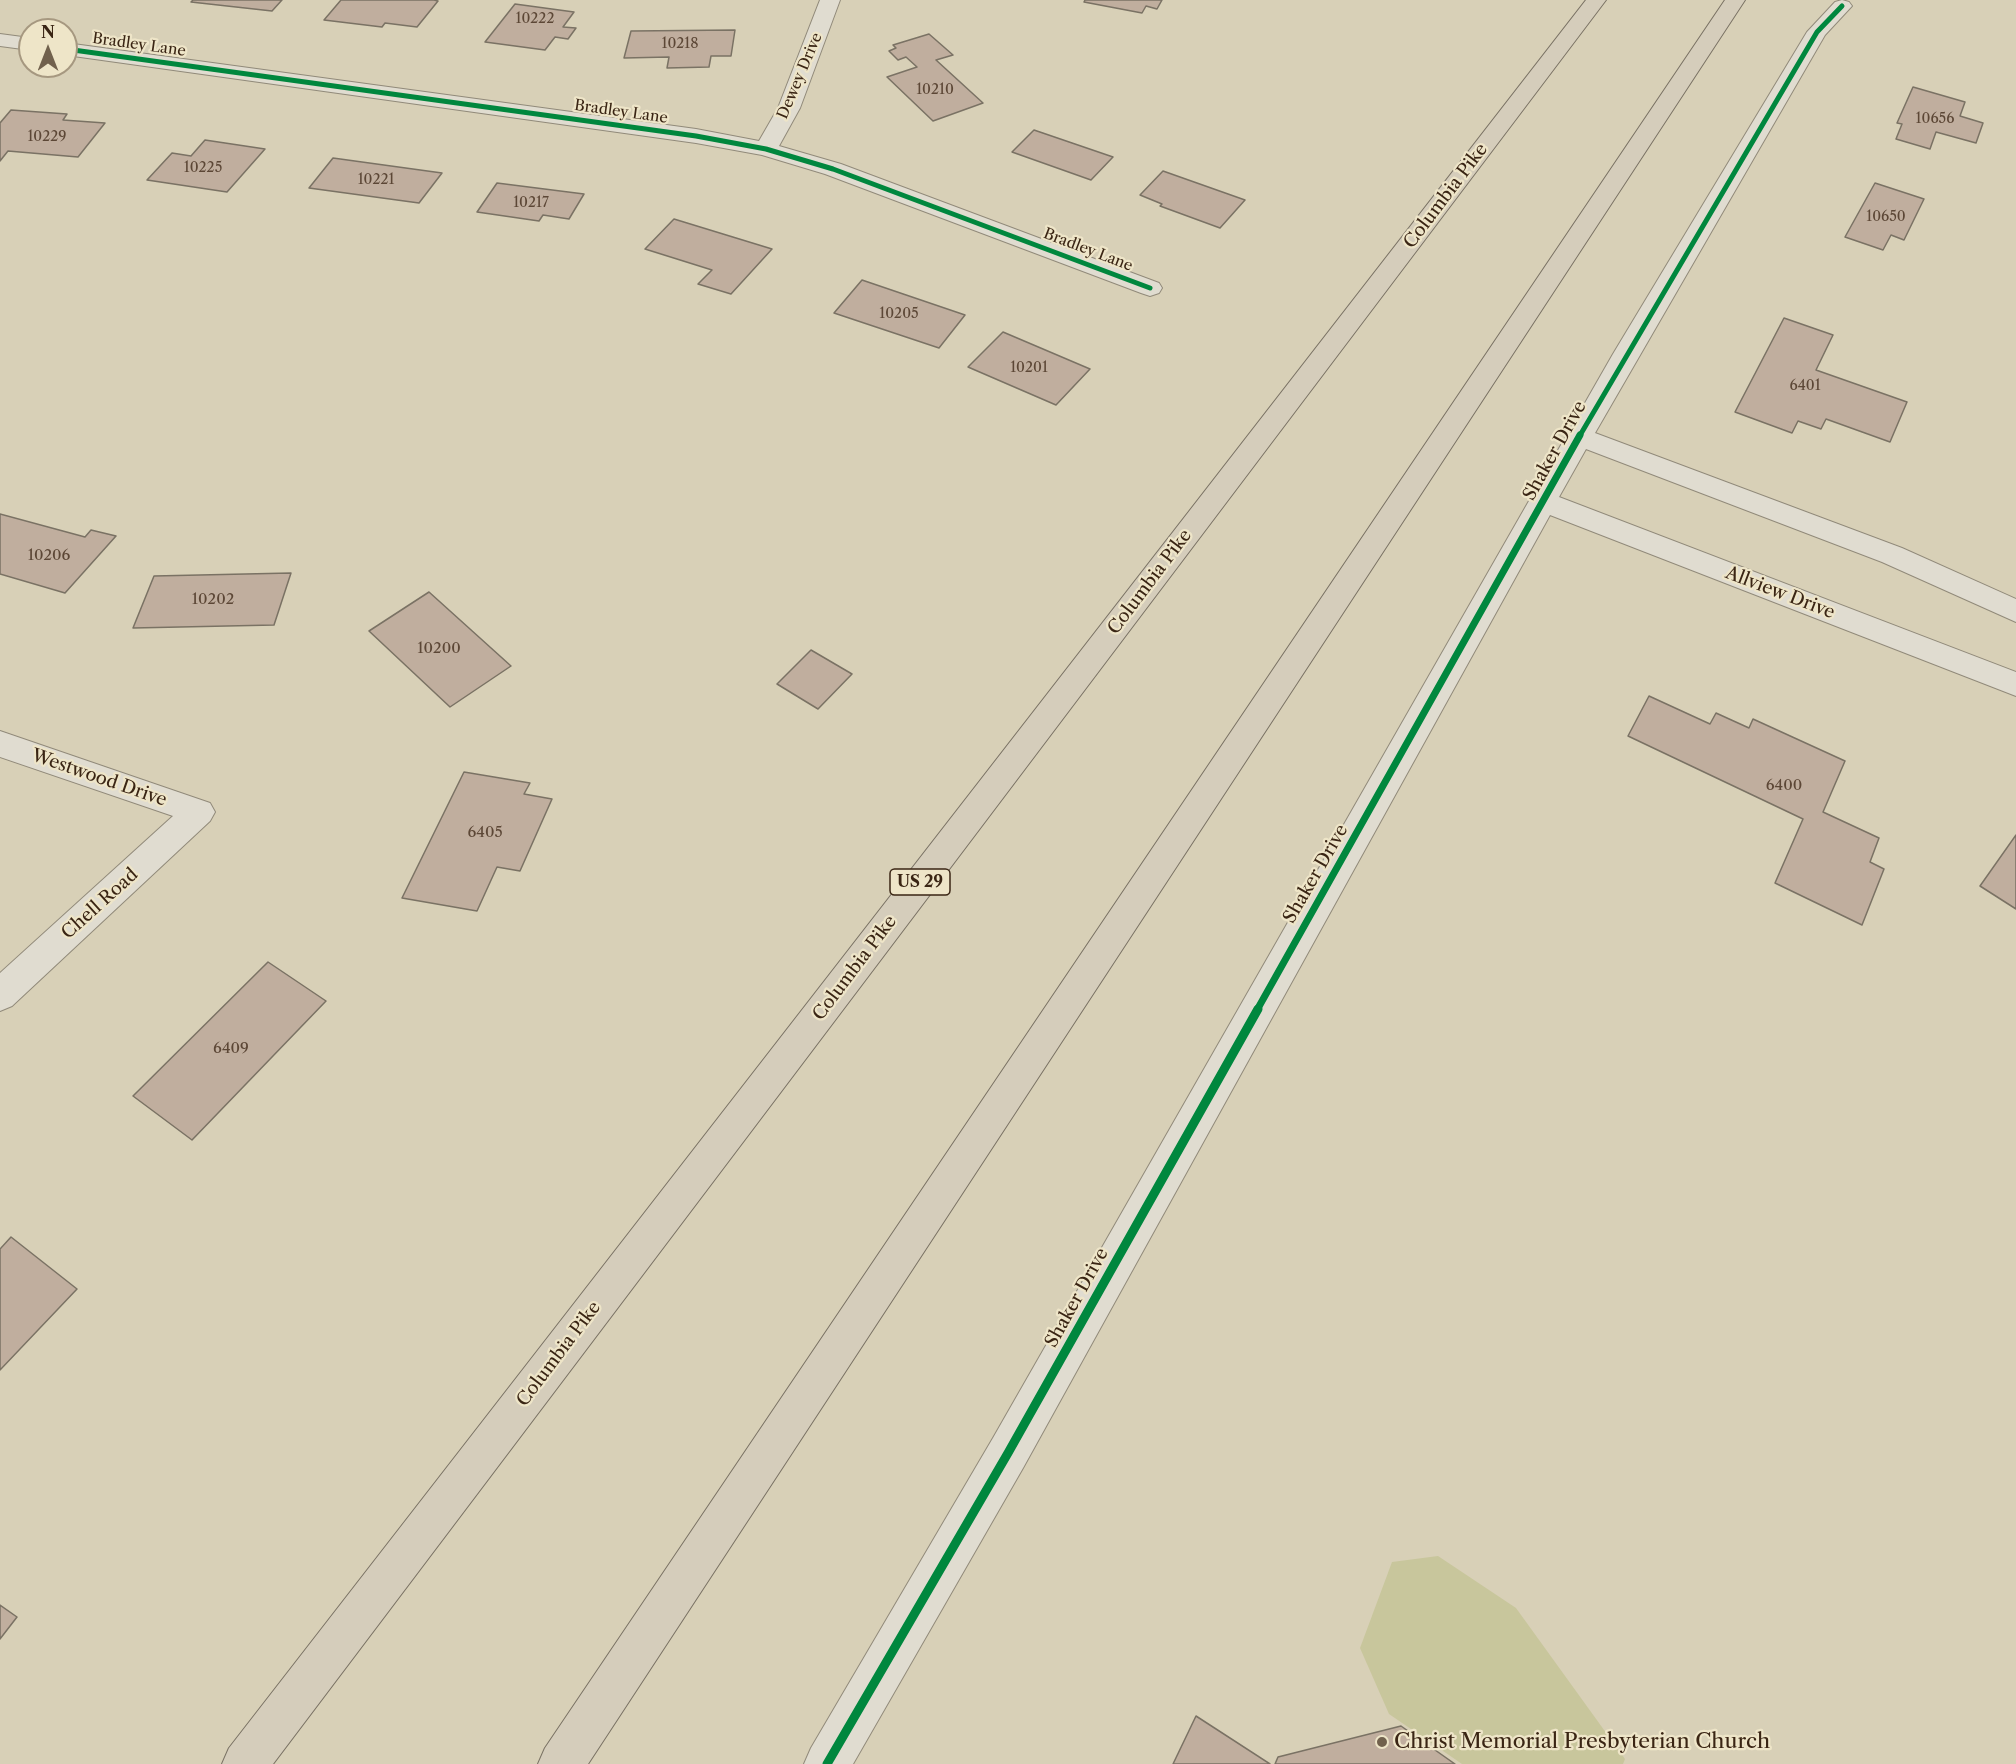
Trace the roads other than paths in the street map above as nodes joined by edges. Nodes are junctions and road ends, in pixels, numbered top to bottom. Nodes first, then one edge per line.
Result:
1 (830, 0) edge
2 (1596, 0) edge
3 (1735, 0) edge
4 (1842, 6) dead end
5 (0, 40) edge
6 (18, 42) edge
7 (78, 51) edge
8 (766, 149) junction
9 (1150, 288) dead end
10 (1580, 437) junction
11 (1544, 502) junction
12 (2016, 611) edge
13 (2016, 684) edge
14 (0, 744) edge
15 (199, 812) joint
16 (0, 995) edge
17 (245, 1764) edge
18 (561, 1764) edge
19 (826, 1764) edge

1 - 8 street, Dewey Drive
2 - 17 highway, Columbia Pike / US 29
3 - 18 highway
4 - 10 street, Shaker Drive
5 - 6 street
7 - 8 street, Bradley Lane
8 - 9 street, Bradley Lane
10 - 11 street, Shaker Drive
10 - 12 street
11 - 13 street, Allview Drive
11 - 19 street, Shaker Drive
14 - 15 street, Westwood Drive
15 - 16 street, Chell Road

